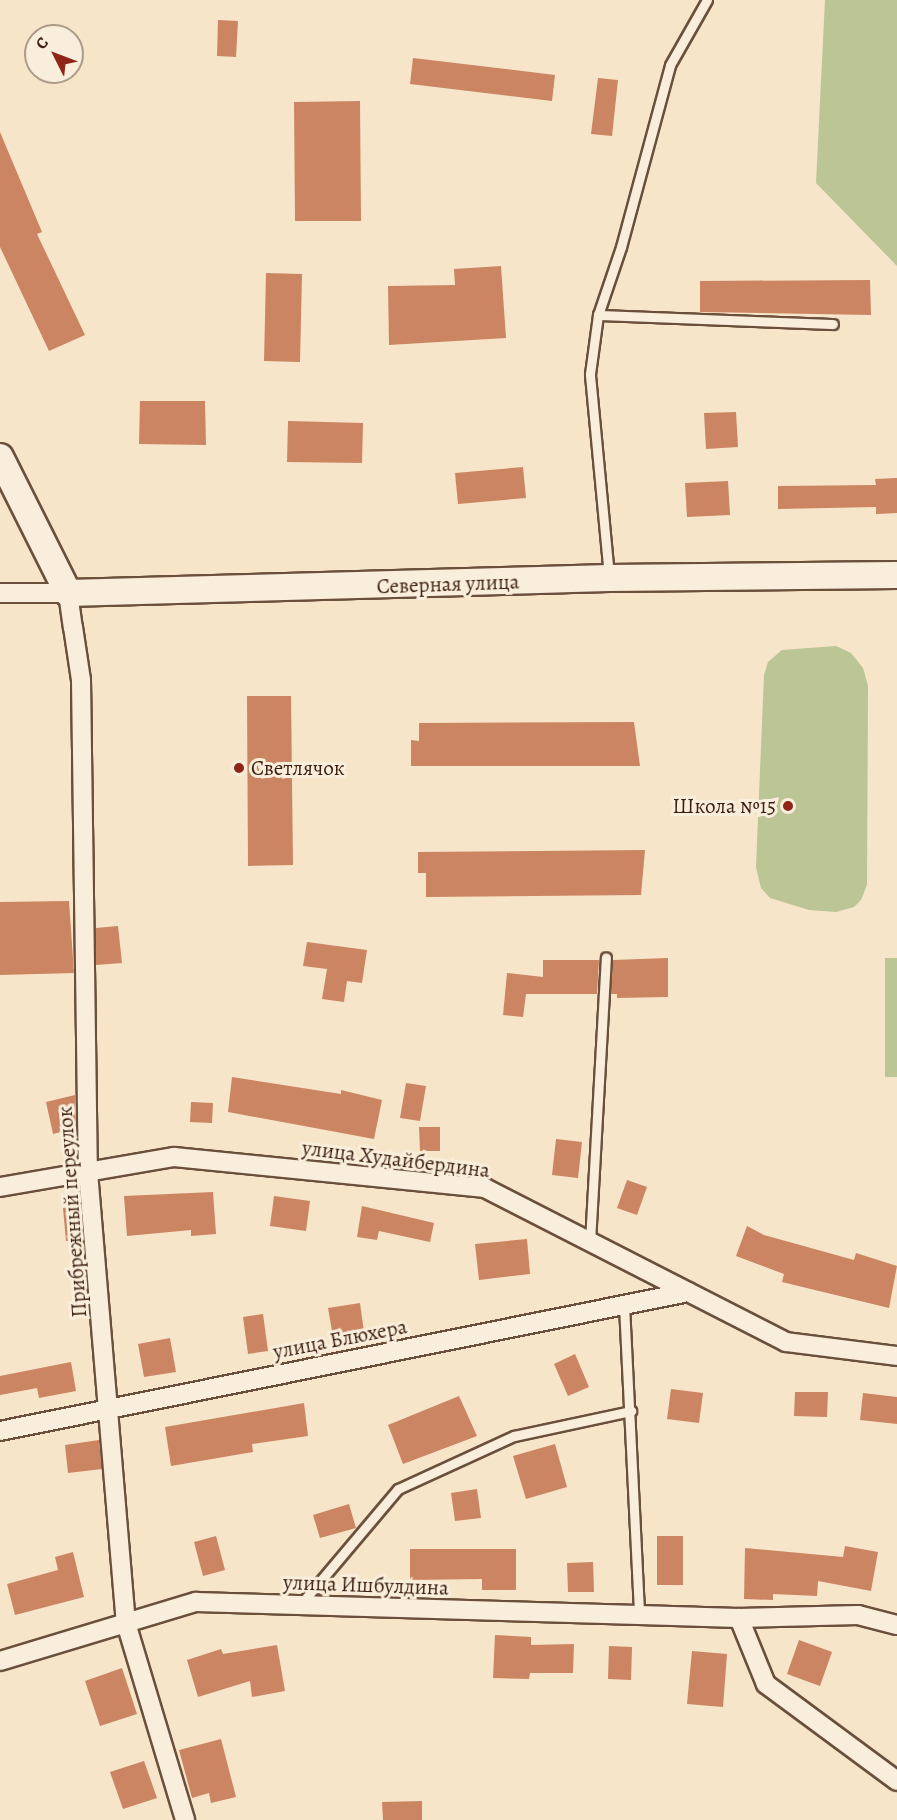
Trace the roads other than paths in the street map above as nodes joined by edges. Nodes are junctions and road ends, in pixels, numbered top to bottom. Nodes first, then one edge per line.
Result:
1 (707, 0) edge
2 (598, 315) junction
3 (833, 324) dead end
4 (0, 457) edge
5 (897, 575) edge
6 (609, 578) junction
7 (0, 593) edge
8 (68, 593) junction
9 (606, 957) dead end
10 (88, 1172) junction
11 (0, 1187) edge
12 (590, 1242) junction
13 (688, 1292) junction
14 (624, 1305) junction
15 (897, 1356) edge
16 (109, 1409) junction
17 (631, 1411) junction
18 (0, 1431) edge
19 (299, 1606) junction
20 (639, 1614) junction
21 (739, 1618) junction
22 (126, 1623) junction
23 (897, 1625) edge
24 (0, 1661) edge
25 (897, 1781) edge
26 (185, 1820) edge

1 - 2 lane
2 - 3 lane
2 - 6 lane
4 - 8 main road
5 - 6 main road, Северная улица
6 - 8 main road, Северная улица
7 - 8 street, Северная улица
8 - 10 street, Прибрежный переулок
9 - 12 lane
10 - 11 street, улица Худайбердина
10 - 12 street, улица Худайбердина
10 - 16 street, Прибрежный переулок
12 - 13 street, улица Худайбердина
13 - 14 street, улица Блюхера
13 - 15 street, улица Худайбердина
14 - 16 street, улица Блюхера
14 - 17 lane
16 - 18 street, улица Блюхера
16 - 22 street, Прибрежный переулок
17 - 19 lane
17 - 20 lane
19 - 20 street, улица Ишбулдина
19 - 22 street, улица Ишбулдина
20 - 21 street, улица Ишбулдина
21 - 23 street, улица Ишбулдина
21 - 25 street
22 - 24 street, улица Ишбулдина
22 - 26 street, Прибрежный переулок

